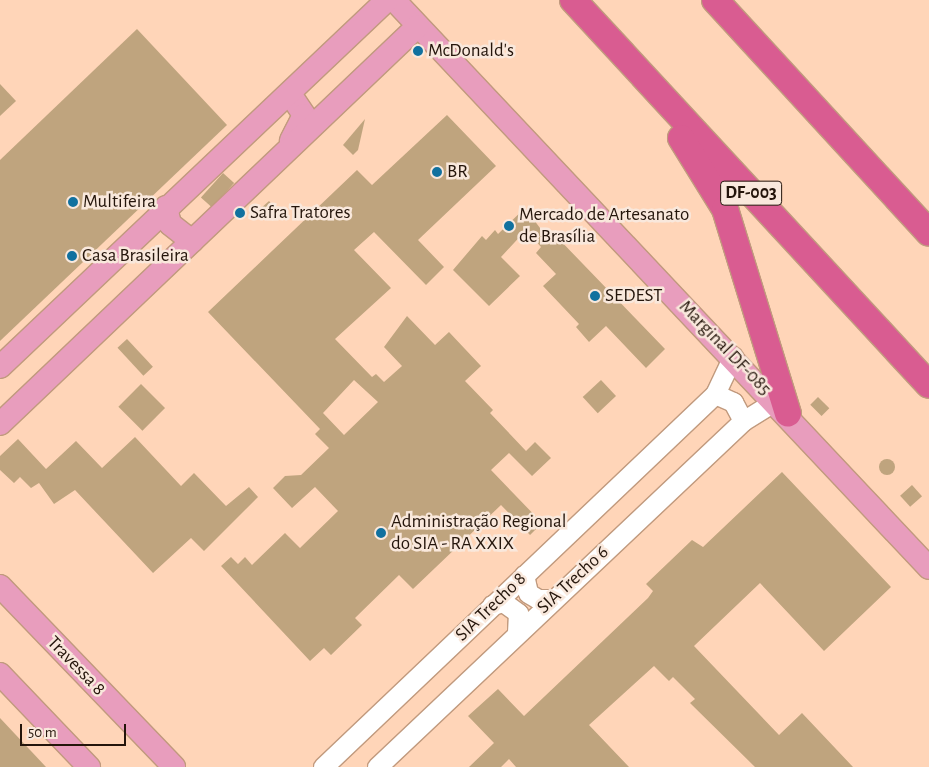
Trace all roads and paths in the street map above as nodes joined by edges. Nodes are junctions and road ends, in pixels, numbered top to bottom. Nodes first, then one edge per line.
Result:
1 (387, 0) edge
2 (394, 0) edge
3 (573, 0) edge
4 (715, 0) edge
5 (418, 26) junction
6 (290, 94) junction
7 (280, 159) junction
8 (166, 208) junction
9 (929, 233) edge
10 (192, 241) junction
11 (733, 356) junction
12 (0, 367) edge
13 (929, 385) edge
14 (715, 394) junction
15 (782, 407) junction
16 (743, 420) junction
17 (0, 424) edge
18 (929, 568) edge
19 (524, 575) junction
20 (0, 586) edge
21 (553, 598) junction
22 (492, 605) junction
23 (517, 633) junction
24 (0, 674) edge
25 (89, 767) edge
26 (174, 767) edge
27 (323, 767) edge
28 (377, 767) edge

1 - 6 main road
2 - 5 main road, Marginal DF-085
3 - 13 highway, DF-003
3 - 15 highway
4 - 9 highway
5 - 7 main road
5 - 11 main road, Marginal DF-085
6 - 7 main road
6 - 8 main road
7 - 10 main road
8 - 10 main road
8 - 12 main road
10 - 17 main road
11 - 14 street, SIA Trecho 8
11 - 15 main road, Marginal DF-085
14 - 16 street
14 - 19 street, SIA Trecho 8
15 - 16 street, SIA Trecho 6
15 - 18 main road, Marginal DF-085
16 - 21 street, SIA Trecho 6
19 - 21 street
19 - 22 street, SIA Trecho 8
20 - 26 main road, Travessa 8
21 - 23 street, SIA Trecho 6
22 - 23 street
22 - 27 street, SIA Trecho 8
23 - 28 street, SIA Trecho 6
24 - 25 main road

